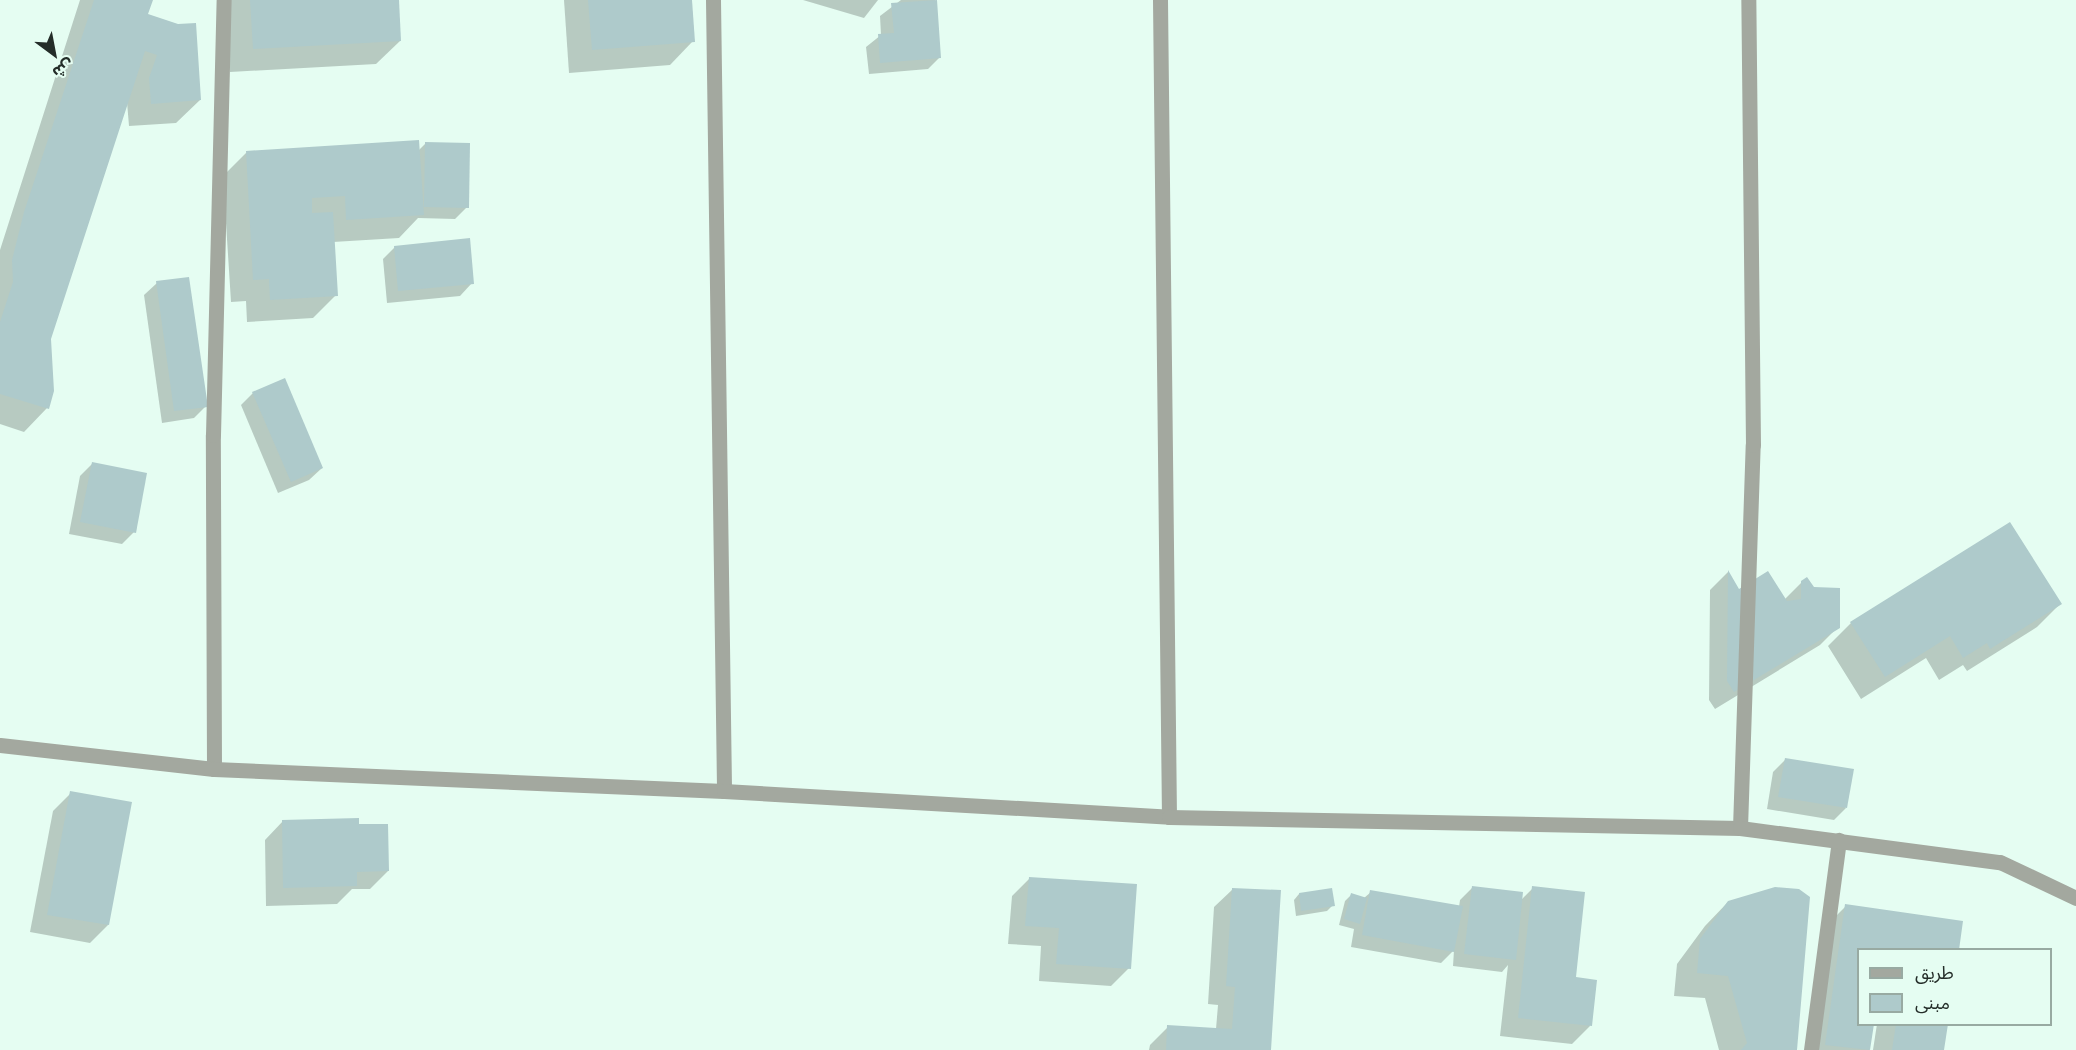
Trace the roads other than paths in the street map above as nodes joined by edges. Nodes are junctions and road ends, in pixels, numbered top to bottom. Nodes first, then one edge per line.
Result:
1 (224, 0) edge
2 (712, 0) edge
3 (1160, 0) edge
4 (1748, 0) edge
5 (0, 746) edge
6 (214, 769) junction
7 (724, 791) junction
8 (1169, 818) junction
9 (1740, 828) junction
10 (1839, 840) junction
11 (2076, 898) edge
12 (1811, 1050) edge

1 - 6 street
2 - 7 street
3 - 8 street
4 - 9 street
5 - 6 street
6 - 7 street
7 - 8 street
8 - 9 street
9 - 10 street
10 - 11 street
10 - 12 street

